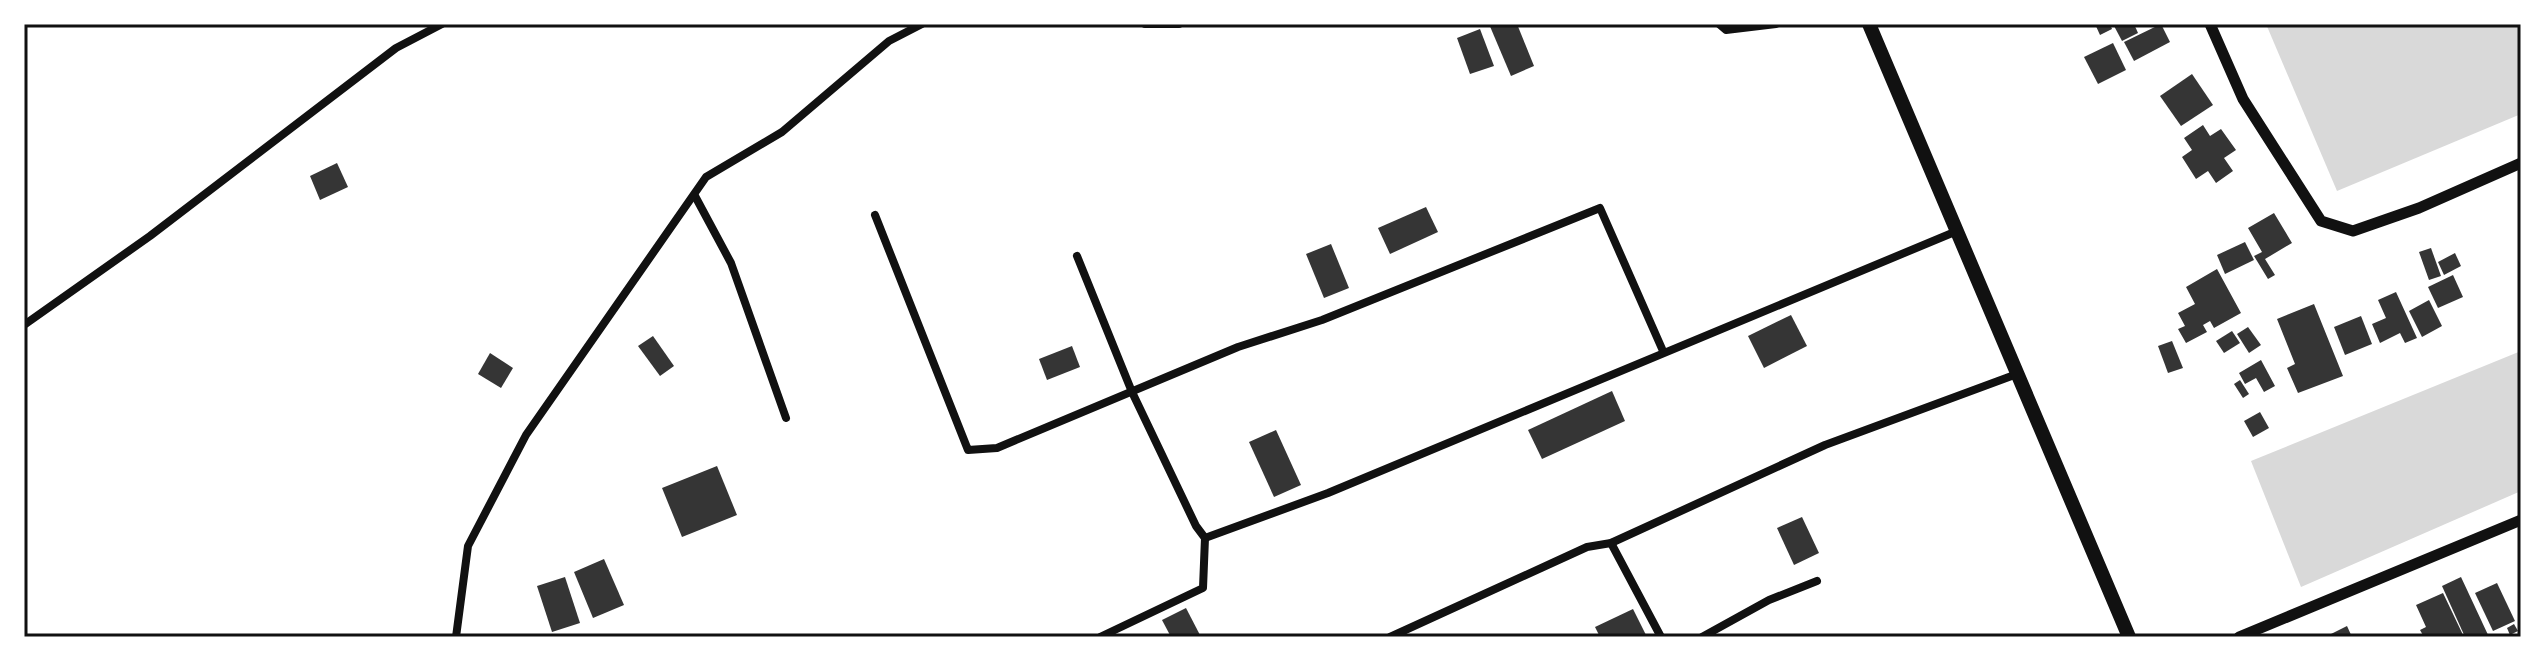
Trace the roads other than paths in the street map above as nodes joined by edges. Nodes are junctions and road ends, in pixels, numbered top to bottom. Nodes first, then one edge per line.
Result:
1 (442, 24) edge
2 (922, 24) edge
3 (1145, 24) edge
4 (1179, 24) edge
5 (1719, 24) edge
6 (1776, 24) edge
7 (1869, 24) edge
8 (2210, 24) edge
9 (2521, 163) edge
10 (695, 196) junction
11 (875, 215) dead end
12 (1957, 231) junction
13 (1077, 256) dead end
14 (24, 325) edge
15 (1663, 351) junction
16 (2017, 374) junction
17 (1132, 392) junction
18 (786, 418) dead end
19 (2521, 520) edge
20 (1205, 538) junction
21 (1611, 543) junction
22 (1817, 581) dead end
23 (456, 637) edge
24 (1100, 637) edge
25 (1390, 637) edge
26 (1661, 637) edge
27 (1702, 637) edge
28 (2129, 637) edge
29 (2239, 637) edge

1 - 14 street
2 - 10 street
3 - 4 street
5 - 6 street
7 - 12 highway
8 - 9 street
10 - 18 street
10 - 23 street
11 - 17 street
12 - 15 street
12 - 16 highway
13 - 17 street
15 - 17 street
15 - 20 street
16 - 21 street
16 - 28 highway
17 - 20 street
19 - 29 street
20 - 24 street
21 - 25 street
21 - 26 street
22 - 27 street

